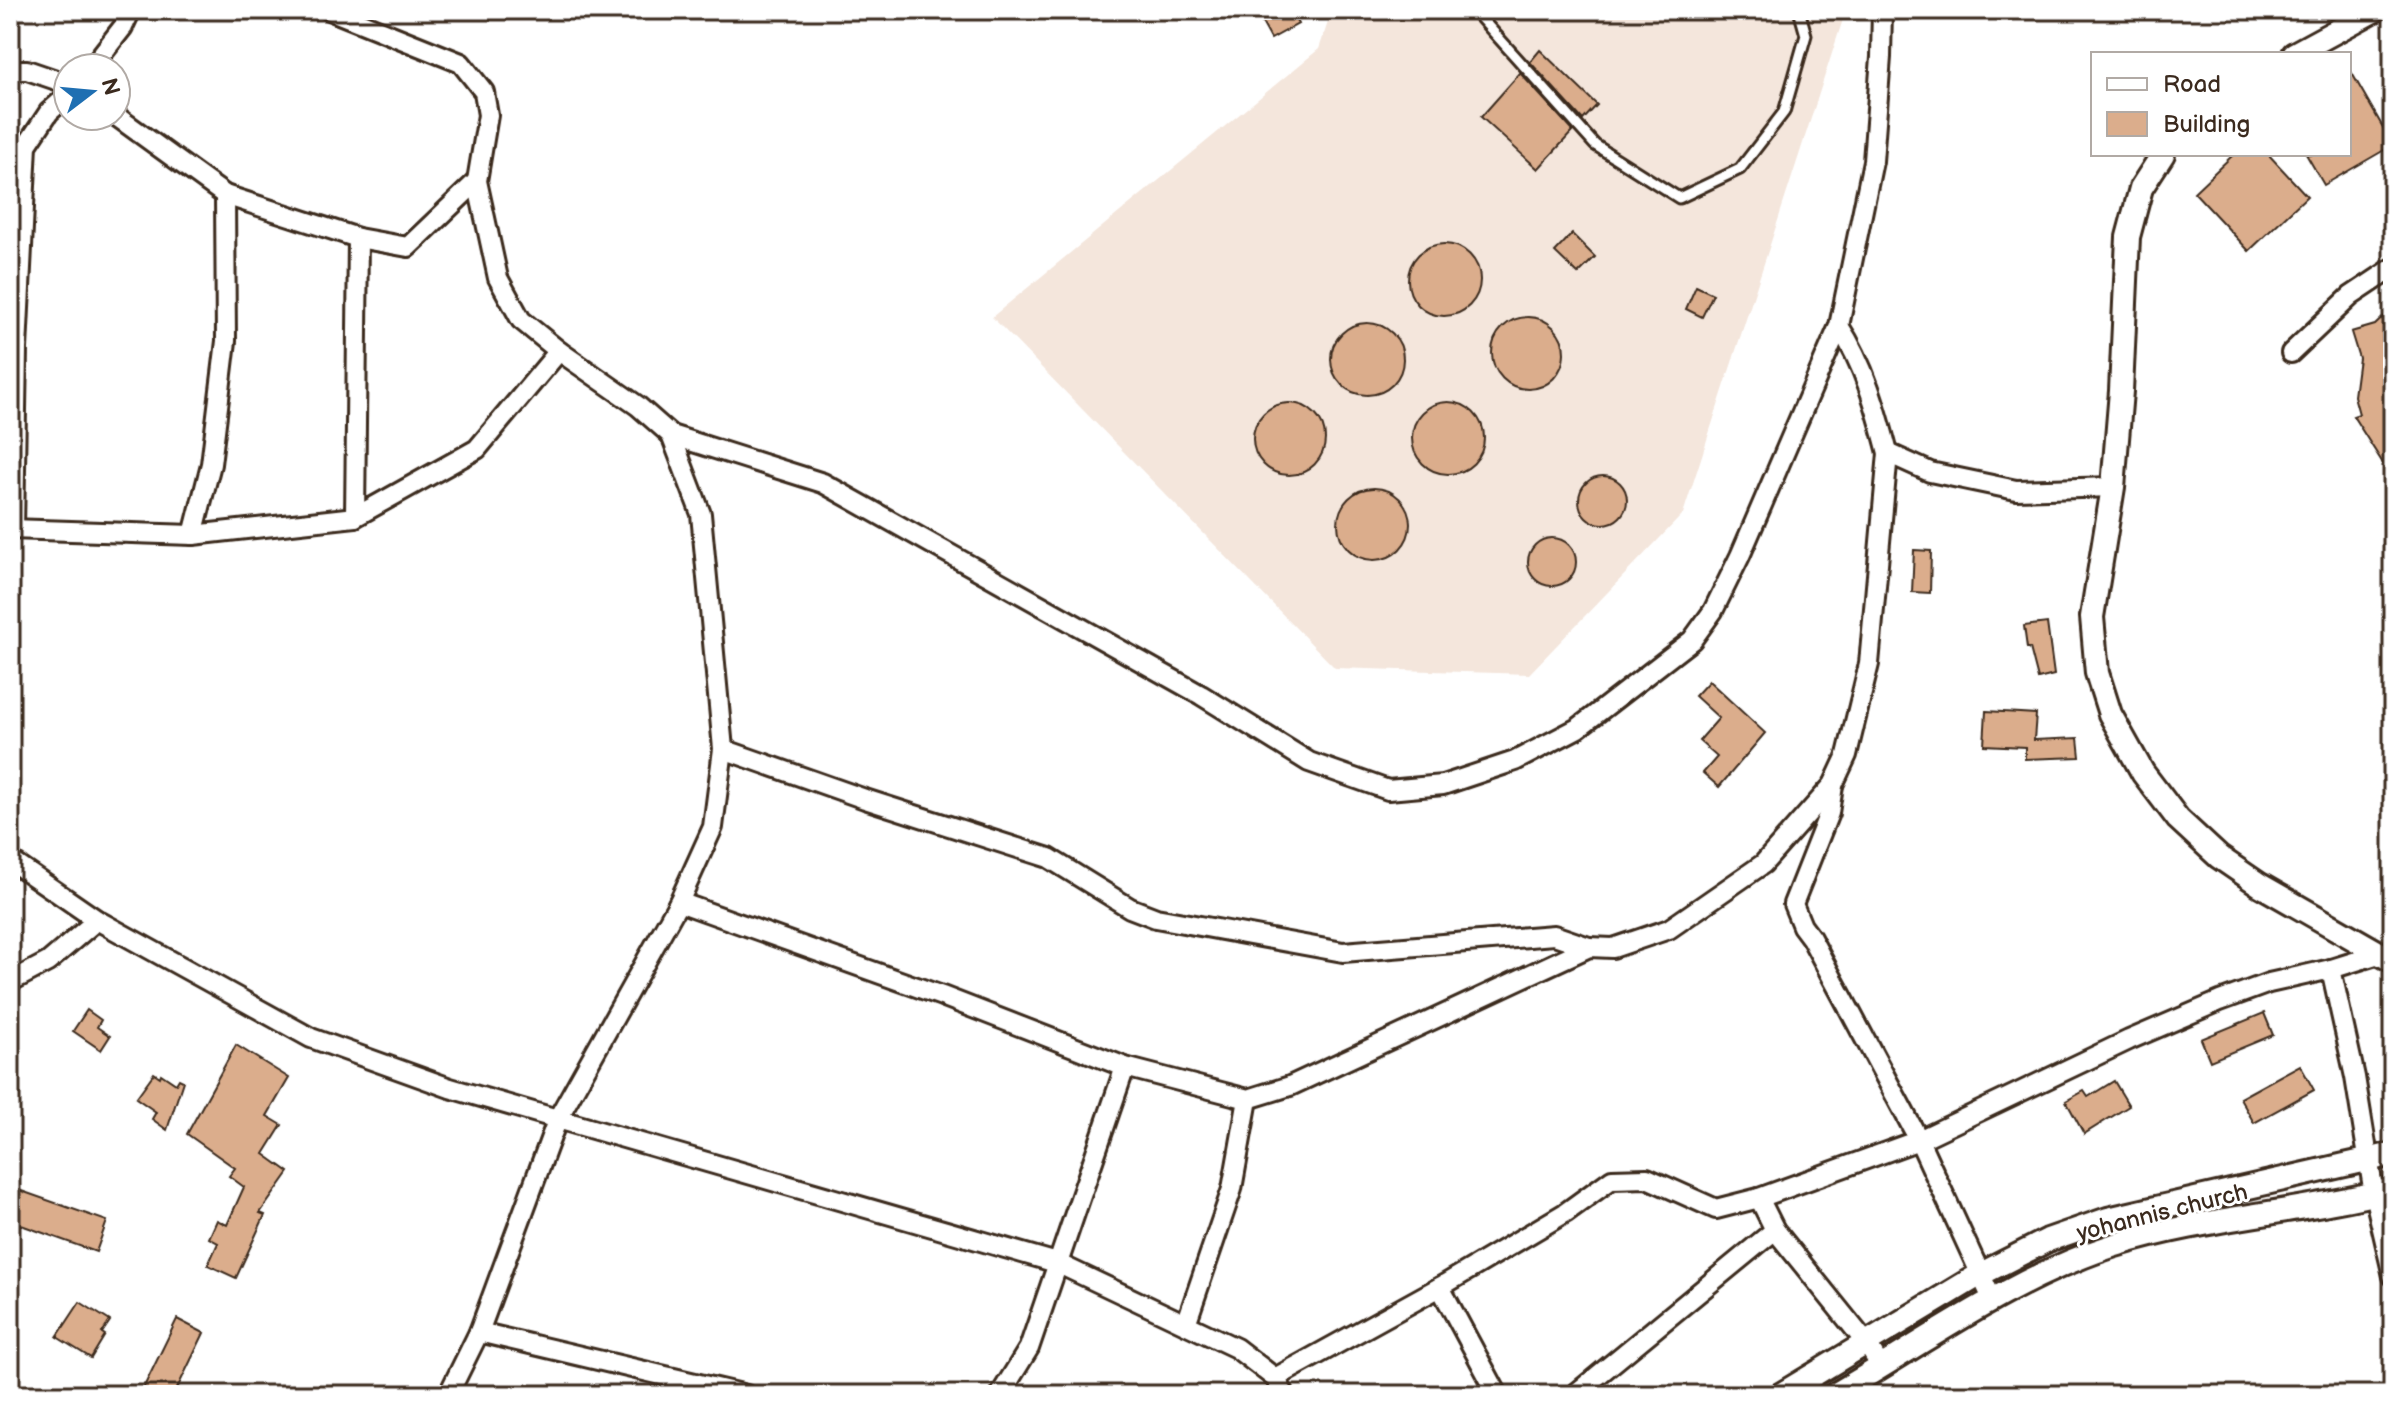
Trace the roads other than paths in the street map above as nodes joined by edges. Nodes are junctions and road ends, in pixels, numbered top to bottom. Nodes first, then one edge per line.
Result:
1 (131, 10) edge
2 (329, 10) edge
3 (1477, 10) edge
4 (1799, 10) edge
5 (1882, 10) edge
6 (2375, 10) edge
7 (103, 52) edge
8 (2298, 52) edge
9 (10, 70) edge
10 (52, 79) edge
11 (52, 109) edge
12 (132, 128) edge
13 (2162, 156) edge
14 (477, 181) junction
15 (225, 195) junction
16 (358, 238) junction
17 (2393, 268) edge
18 (1839, 326) junction
19 (559, 351) junction
20 (2291, 353) dead end
21 (671, 435) junction
22 (1888, 453) junction
23 (2113, 487) junction
24 (355, 517) junction
25 (12, 529) edge
26 (193, 535) junction
27 (723, 749) junction
28 (1833, 785) junction
29 (10, 860) edge
30 (679, 902) junction
31 (97, 920) junction
32 (1589, 947) junction
33 (2386, 957) edge
34 (2331, 969) junction
35 (10, 982) edge
36 (1125, 1067) junction
37 (1248, 1099) junction
38 (558, 1118) junction
39 (1919, 1140) junction
40 (2393, 1154) edge
41 (2368, 1160) junction
42 (2383, 1192) edge
43 (2214, 1195) junction
44 (1759, 1198) junction
45 (2219, 1221) junction
46 (1775, 1230) junction
47 (1057, 1263) junction
48 (1979, 1275) junction
49 (2393, 1276) edge
50 (1440, 1287) junction
51 (1992, 1299) junction
52 (1186, 1324) junction
53 (479, 1332) junction
54 (1867, 1344) junction
55 (1881, 1367) junction
56 (1275, 1378) junction
57 (448, 1395) edge
58 (746, 1395) edge
59 (1000, 1395) edge
60 (1285, 1395) edge
61 (1498, 1395) edge
62 (1574, 1395) edge
63 (1780, 1395) edge
64 (1834, 1395) edge

1 - 7 street
2 - 14 street
3 - 4 lane
5 - 18 street
6 - 8 street
9 - 10 street
11 - 25 street
12 - 15 street
13 - 23 street
14 - 16 street
14 - 19 street
15 - 16 street
15 - 26 street
16 - 24 street
17 - 20 street
18 - 21 street
18 - 22 street
19 - 21 street
19 - 24 street
21 - 27 street
22 - 23 street
22 - 28 street
23 - 33 street
24 - 26 street
25 - 26 street
27 - 30 street
27 - 32 street
28 - 32 street
28 - 39 street
29 - 31 street
30 - 36 street
30 - 38 street
31 - 35 street
31 - 38 street
32 - 37 street
33 - 34 street
34 - 39 street
34 - 41 street
36 - 37 street
36 - 47 street
37 - 52 street
38 - 47 street
38 - 53 street
39 - 44 street
39 - 48 street
40 - 41 street
41 - 42 street
41 - 43 street
42 - 45 street, yohannis church
42 - 49 street
43 - 45 street
43 - 48 street
44 - 46 street
44 - 50 street
45 - 51 street, yohannis church
46 - 54 street
46 - 62 street
47 - 52 street
47 - 59 street
48 - 51 street
48 - 54 street
50 - 56 street
50 - 61 street
51 - 55 street, yohannis church
52 - 56 street
53 - 57 street
53 - 58 street
54 - 55 street
54 - 63 street
55 - 64 street, yohannis church
56 - 60 street

